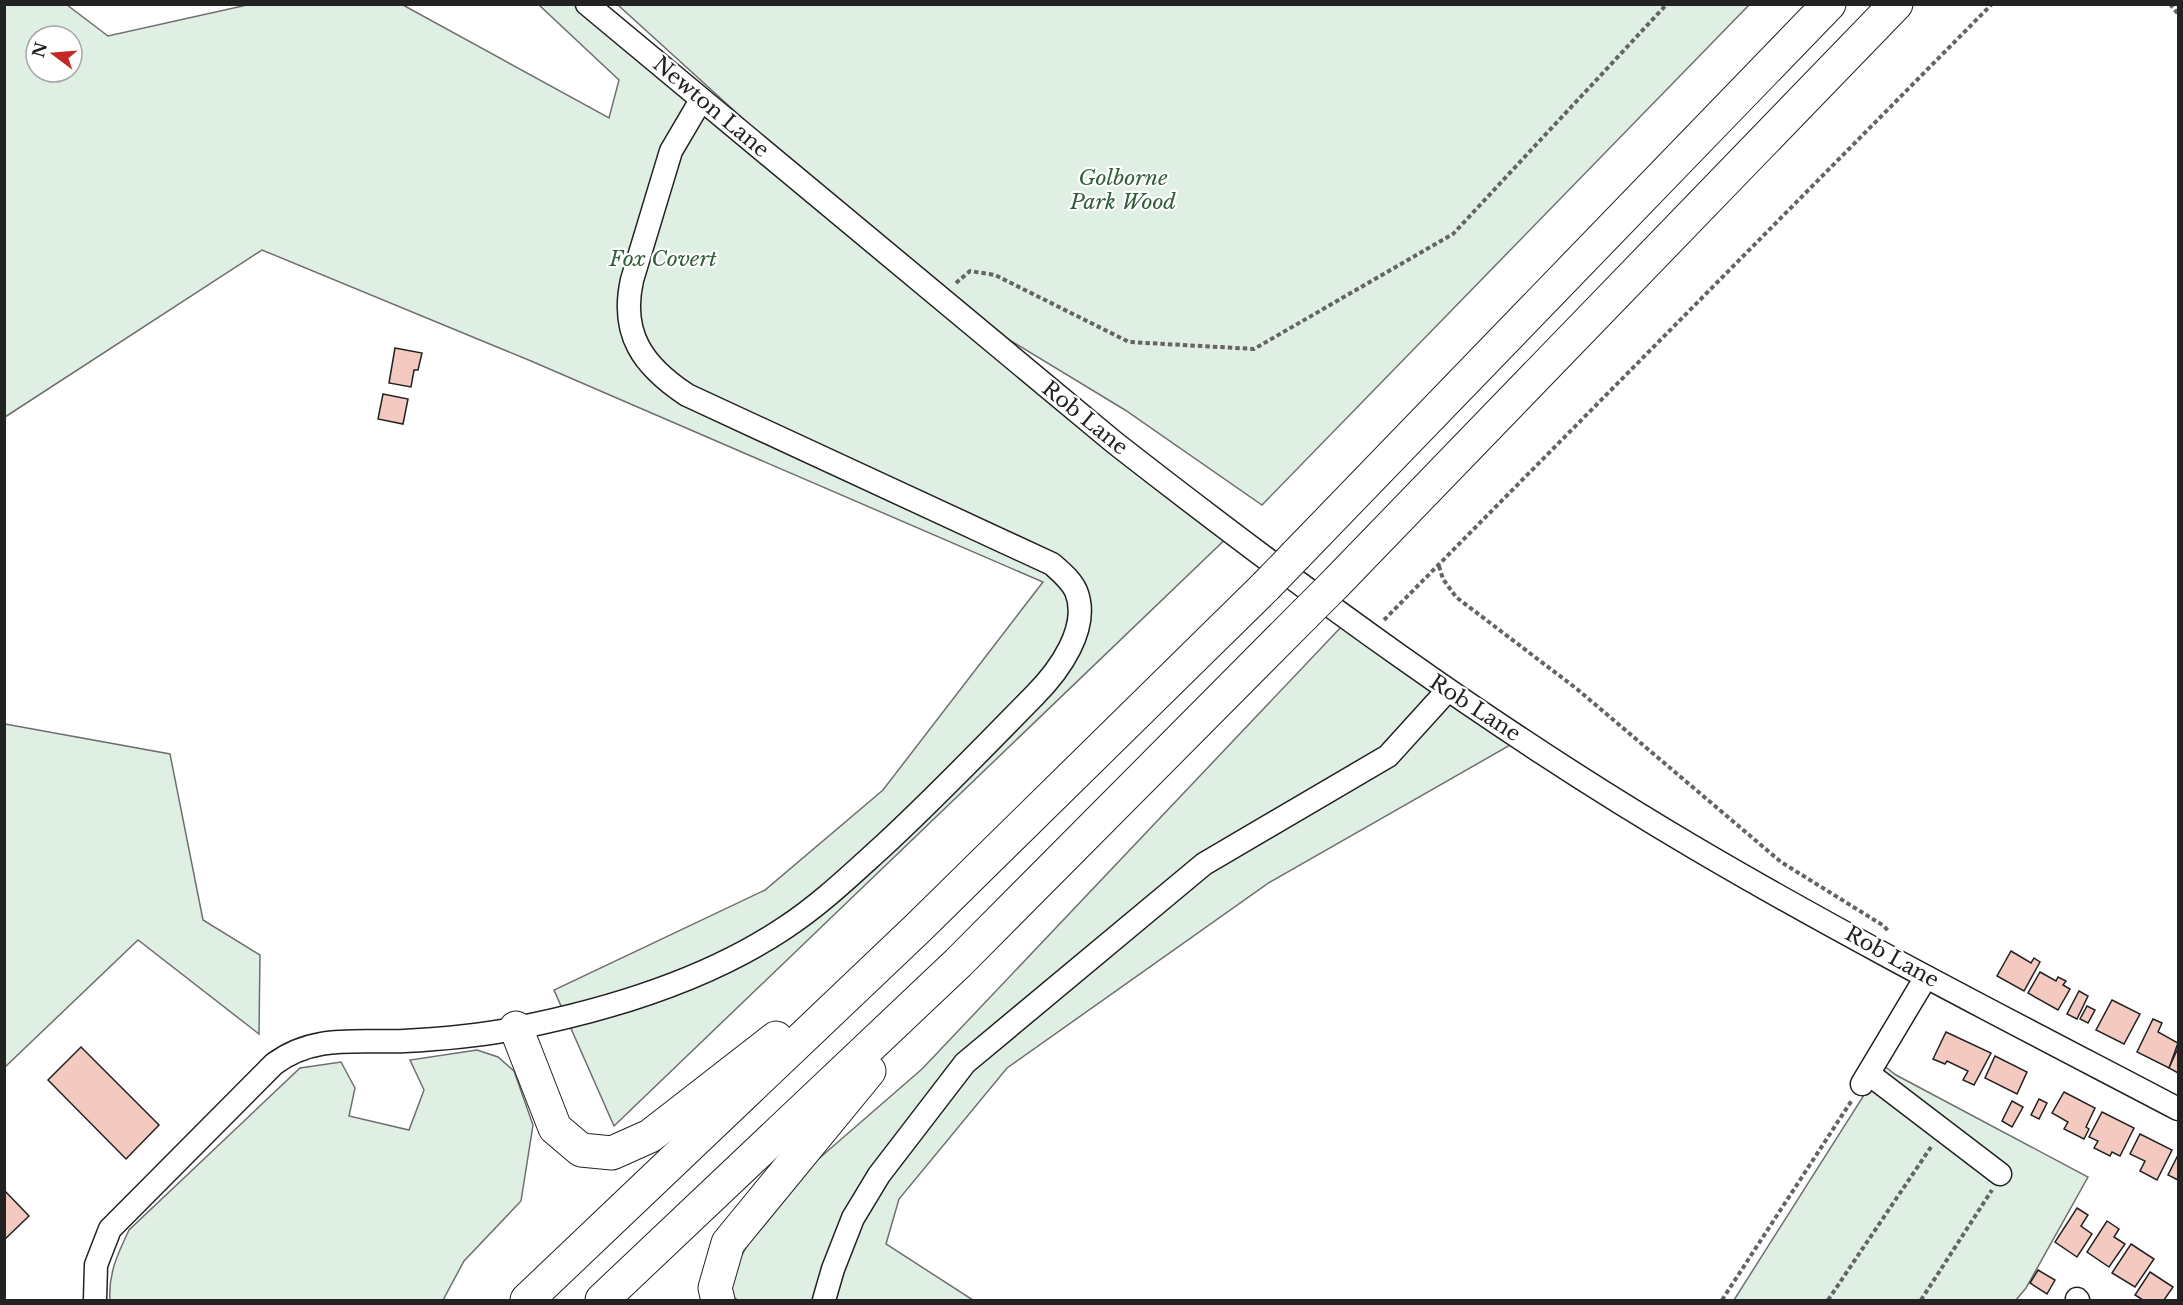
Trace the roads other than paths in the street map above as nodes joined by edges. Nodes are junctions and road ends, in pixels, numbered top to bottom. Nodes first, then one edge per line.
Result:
1 (587, 4) edge
2 (1829, 4) edge
3 (1896, 4) edge
4 (702, 100) junction
5 (836, 210) joint
6 (1447, 690) junction
7 (918, 928) junction
8 (958, 963) junction
9 (1926, 977) junction
10 (516, 1029) junction
11 (2178, 1109) edge
12 (2001, 1174) road end
13 (95, 1300) edge
14 (527, 1300) edge
15 (602, 1300) edge
16 (718, 1300) edge
17 (824, 1300) edge

1 - 4 street, Newton Lane
2 - 7 highway, bridge
3 - 8 highway, bridge
4 - 5 street, Newton Lane
4 - 10 street
5 - 6 street, Rob Lane
6 - 9 street, Rob Lane
6 - 17 street
7 - 10 highway
7 - 14 highway
8 - 15 highway
8 - 16 highway
9 - 11 street, Rob Lane
9 - 12 street
10 - 13 street

